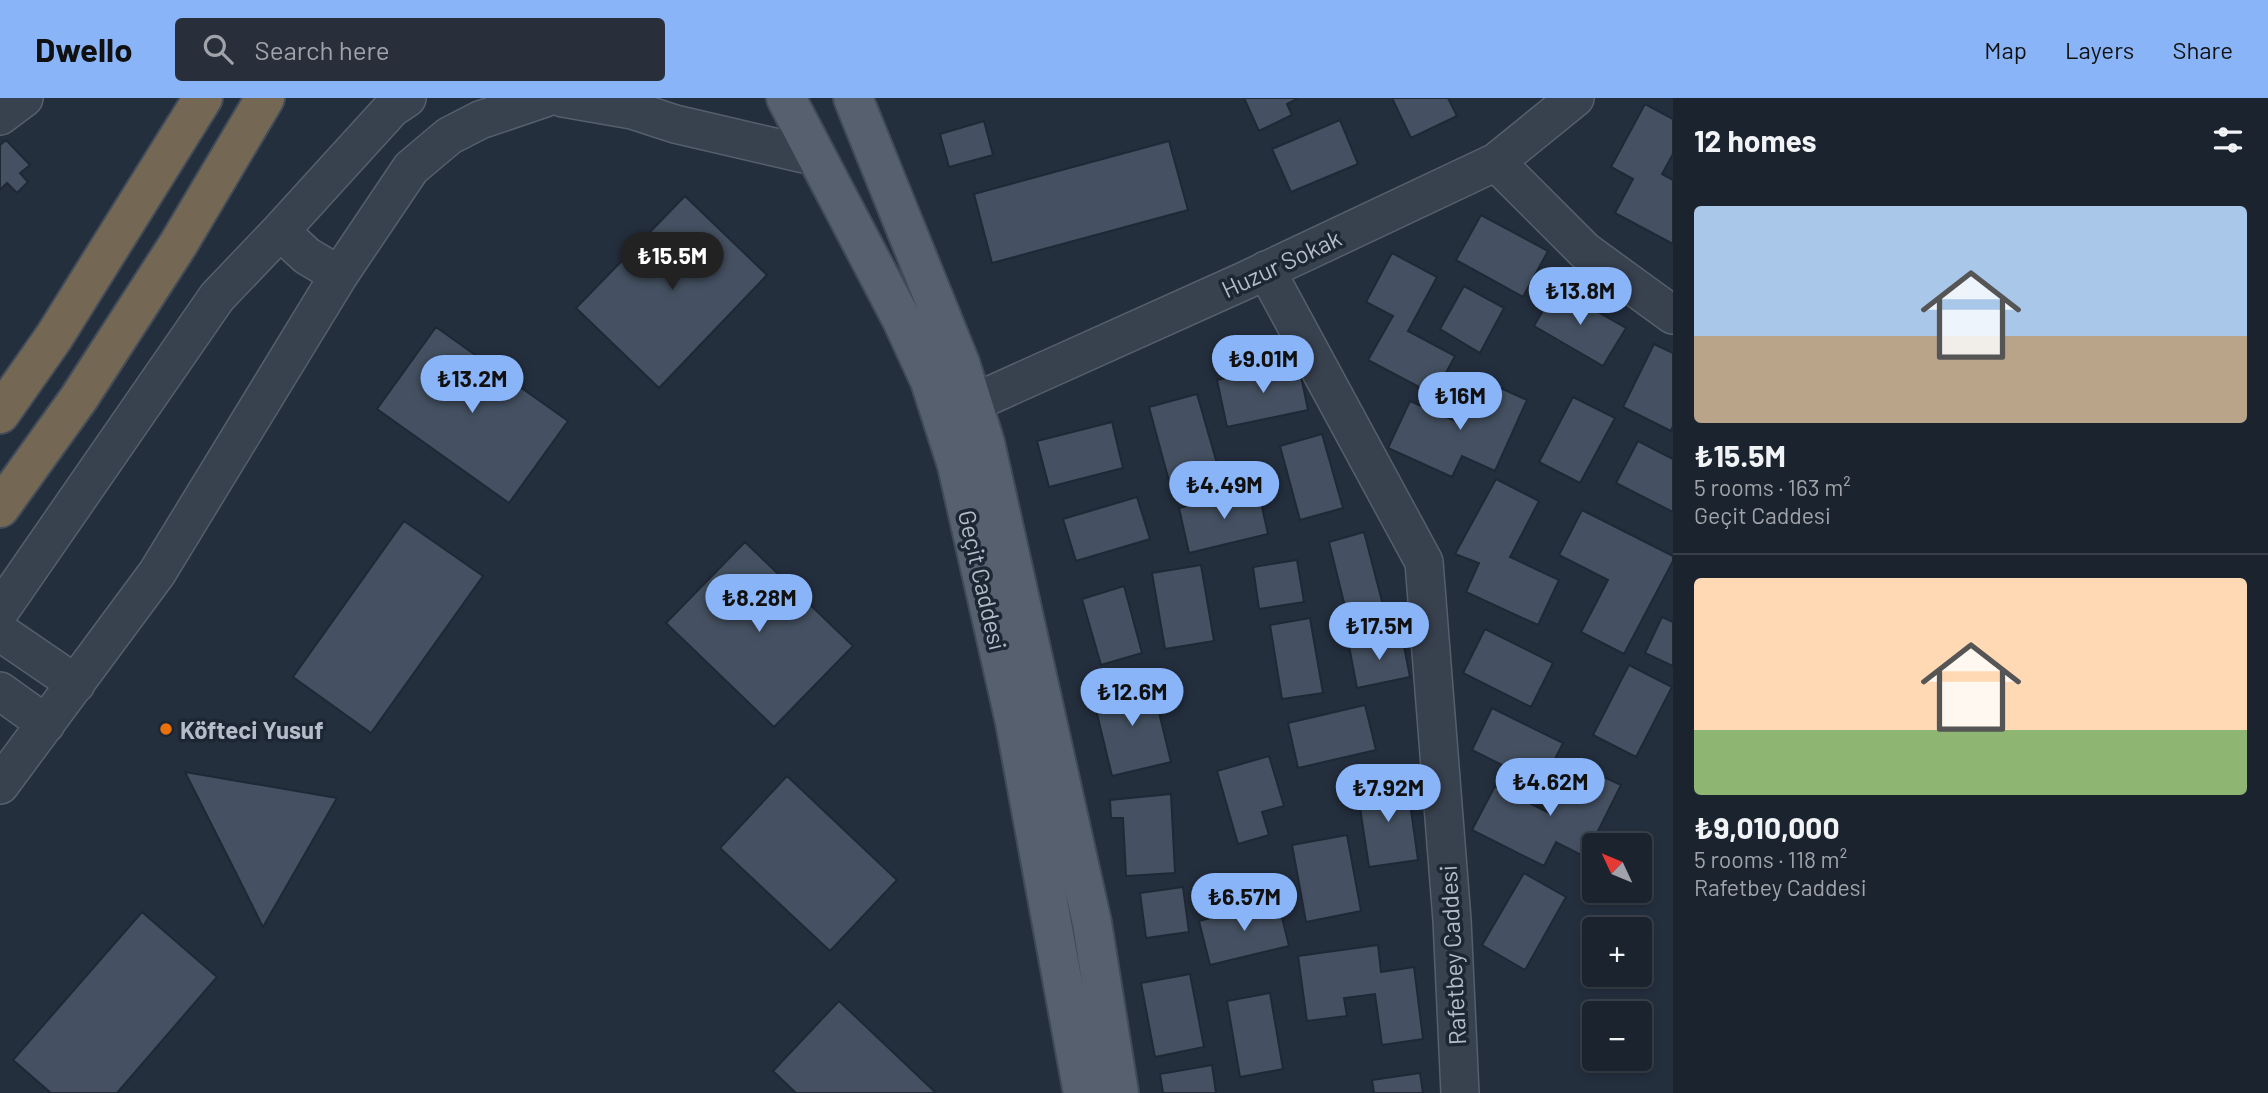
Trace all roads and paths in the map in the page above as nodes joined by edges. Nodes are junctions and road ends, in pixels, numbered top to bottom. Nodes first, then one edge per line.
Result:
1 (24, 98) edge
2 (203, 98) edge
3 (265, 98) edge
4 (407, 98) edge
5 (545, 98) edge
6 (563, 98) edge
7 (786, 98) edge
8 (853, 98) edge
9 (1575, 98) edge
10 (0, 116) edge
11 (817, 157) junction
12 (1496, 162) junction
13 (279, 231) junction
14 (1266, 270) junction
15 (339, 275) junction
16 (1673, 315) edge
17 (937, 353) junction
18 (957, 410) junction
19 (0, 414) edge
20 (0, 508) edge
21 (0, 611) edge
22 (0, 632) edge
23 (76, 684) junction
24 (0, 691) edge
25 (46, 724) junction
26 (0, 785) edge
27 (1083, 1093) edge
28 (1119, 1093) edge
29 (1460, 1093) edge

1 - 10 street
2 - 19 highway
3 - 20 highway
4 - 13 street
5 - 15 street
6 - 11 street
7 - 11 main road, Geçit Caddesi
8 - 17 main road, Geçit Caddesi
9 - 12 street, Huzur Sokak
11 - 17 main road, Geçit Caddesi
12 - 14 street, Huzur Sokak
12 - 16 street
13 - 15 street
13 - 21 street
14 - 18 street, Huzur Sokak
14 - 29 street, Rafetbey Caddesi
15 - 23 street
17 - 18 main road, Geçit Caddesi
18 - 27 main road, Geçit Caddesi
18 - 28 main road, Geçit Caddesi
22 - 23 street
23 - 25 street
24 - 25 street
25 - 26 street

